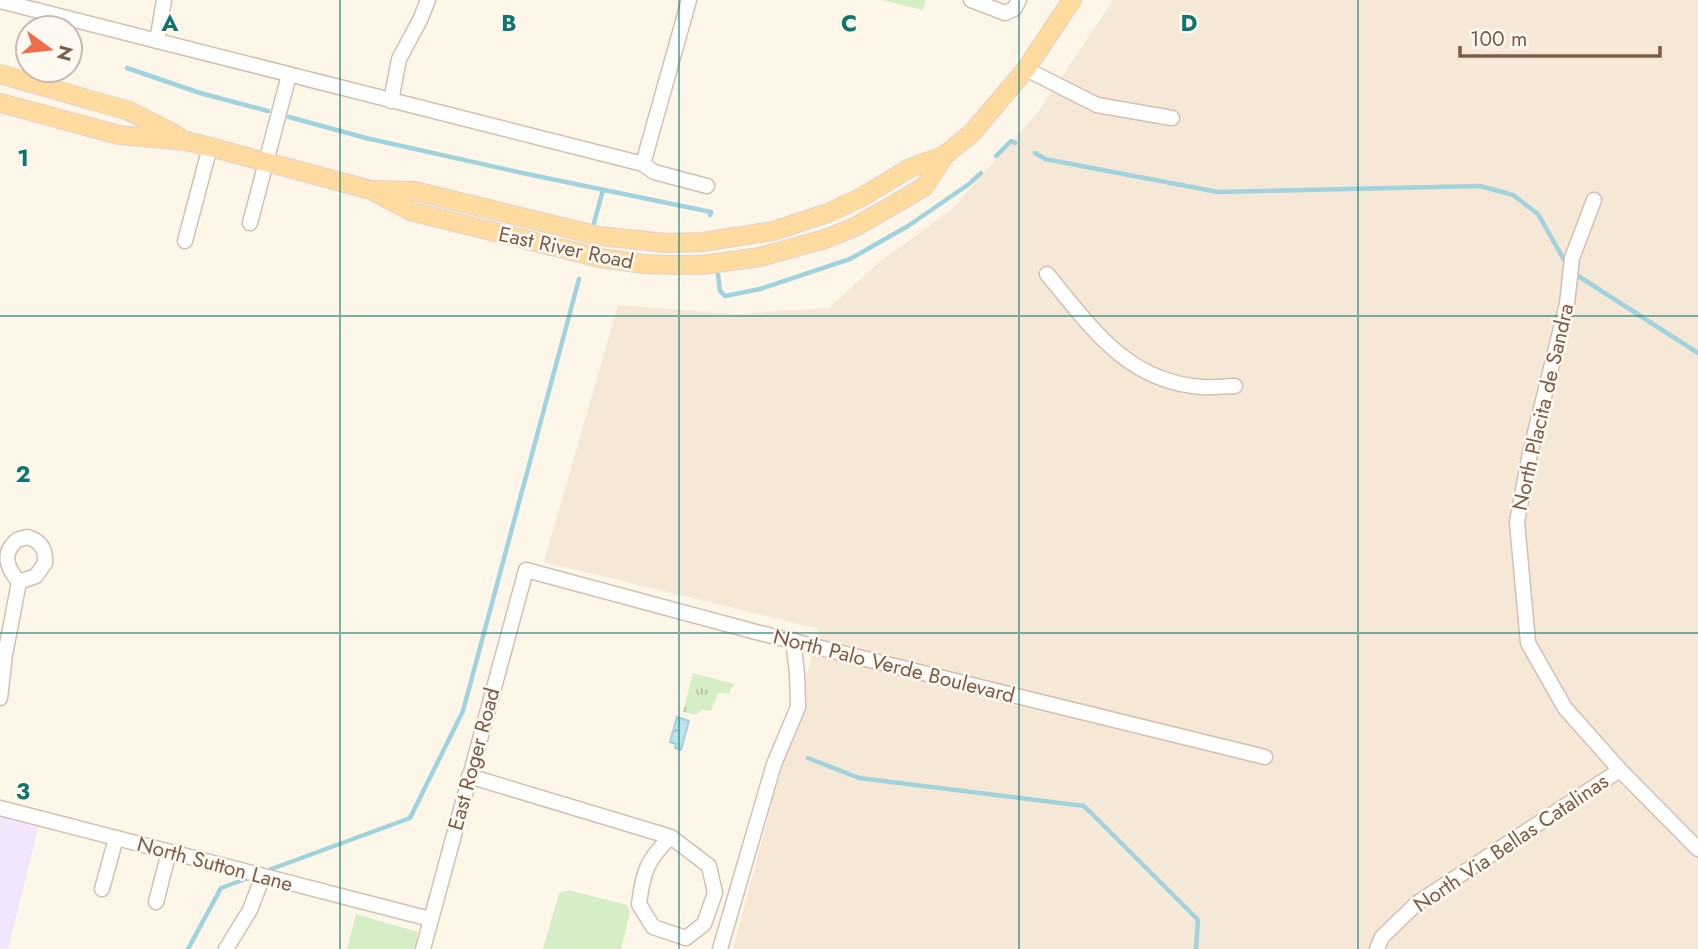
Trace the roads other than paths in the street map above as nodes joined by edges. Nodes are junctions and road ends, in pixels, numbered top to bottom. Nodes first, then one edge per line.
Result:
1 (164, 0) edge
2 (428, 0) edge
3 (688, 0) edge
4 (971, 0) edge
5 (1019, 0) edge
6 (1072, 0) edge
7 (0, 1) edge
8 (30, 4) edge
9 (158, 41) junction
10 (1026, 69) junction
11 (0, 74) edge
12 (289, 75) junction
13 (391, 101) junction
14 (0, 103) edge
15 (1172, 118) dead end
16 (187, 141) junction
17 (209, 147) junction
18 (265, 162) junction
19 (643, 164) junction
20 (708, 186) dead end
21 (1594, 200) dead end
22 (250, 223) dead end
23 (185, 241) dead end
24 (1047, 274) dead end
25 (1235, 386) dead end
26 (526, 570) joint
27 (19, 582) dead end
28 (793, 640) junction
29 (0, 698) edge
30 (1265, 757) dead end
31 (1620, 771) junction
32 (469, 776) junction
33 (0, 808) edge
34 (671, 836) junction
35 (116, 838) junction
36 (1698, 849) edge
37 (169, 852) junction
38 (263, 876) junction
39 (102, 889) dead end
40 (156, 902) dead end
41 (429, 919) junction
42 (226, 949) edge
43 (423, 949) edge
44 (720, 949) edge
45 (1377, 949) edge

1 - 9 street
2 - 13 street
3 - 19 street
4 - 5 street
6 - 10 main road, East River Road
7 - 8 street
8 - 9 street
9 - 12 street
10 - 15 street
10 - 18 main road, East River Road
11 - 16 main road, East River Road
12 - 13 street
12 - 18 street
13 - 19 street
14 - 16 main road, East River Road
16 - 17 main road, East River Road
17 - 18 main road, East River Road
17 - 23 street
18 - 22 street
19 - 20 street
21 - 31 street, North Placita de Sandra
24 - 25 street
26 - 28 street, North Palo Verde Boulevard
26 - 32 street, East Roger Road
27 - 29 street
28 - 30 street, North Palo Verde Boulevard
28 - 44 street
31 - 36 street, North Placita de Sandra
31 - 45 street, North Via Bellas Catalinas
32 - 34 street
32 - 41 street, East Roger Road
33 - 35 street, North Sutton Lane
34 - 34 street
35 - 37 street, North Sutton Lane
35 - 39 street
37 - 38 street, North Sutton Lane
37 - 40 street
38 - 41 street, North Sutton Lane
38 - 42 street
41 - 43 street, East Roger Road

